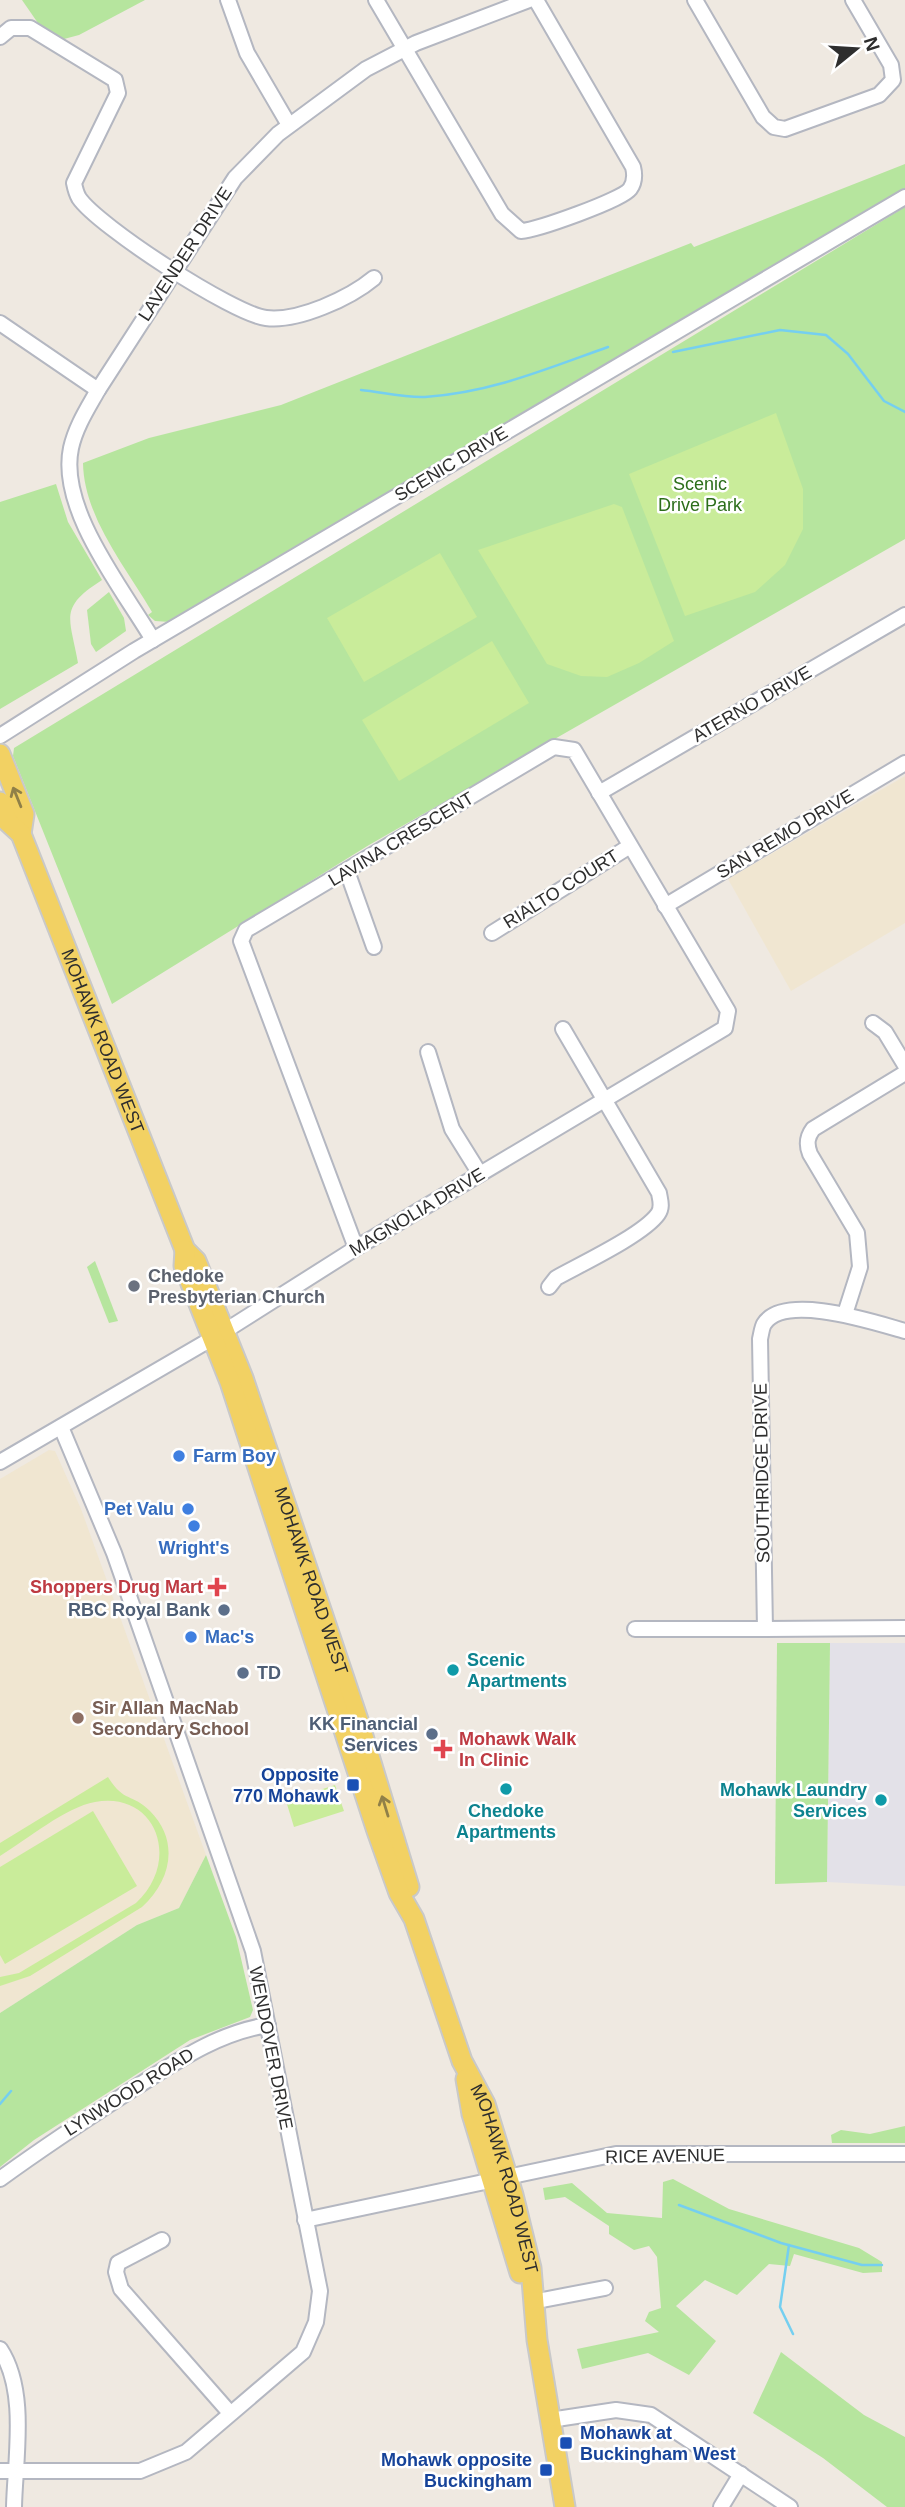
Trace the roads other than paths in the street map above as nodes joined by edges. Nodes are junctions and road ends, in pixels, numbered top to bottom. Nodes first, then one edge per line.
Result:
1 (228, 0) edge
2 (376, 0) edge
3 (529, 0) edge
4 (536, 0) edge
5 (695, 0) edge
6 (853, 0) edge
7 (0, 37) edge
8 (404, 48) junction
9 (289, 125) junction
10 (905, 197) edge
11 (176, 270) junction
12 (374, 278) dead end
13 (0, 323) edge
14 (99, 390) junction
15 (905, 615) edge
16 (153, 640) junction
17 (0, 736) edge
18 (0, 754) edge
19 (905, 763) edge
20 (599, 793) junction
21 (0, 802) edge
22 (21, 834) junction
23 (630, 846) junction
24 (347, 871) junction
25 (665, 906) junction
26 (492, 933) dead end
27 (373, 947) dead end
28 (873, 1023) dead end
29 (725, 1028) joint
30 (563, 1029) dead end
31 (428, 1052) dead end
32 (905, 1065) edge
33 (905, 1073) edge
34 (606, 1100) junction
35 (480, 1174) junction
36 (356, 1248) junction
37 (549, 1287) dead end
38 (845, 1314) junction
39 (905, 1331) edge
40 (218, 1334) junction
41 (61, 1427) junction
42 (0, 1462) edge
43 (307, 1620) junction
44 (905, 1628) edge
45 (635, 1629) dead end
46 (765, 1629) junction
47 (330, 1636) junction
48 (414, 1919) junction
49 (268, 2025) junction
50 (905, 2154) edge
51 (0, 2179) edge
52 (500, 2179) junction
53 (306, 2220) junction
54 (162, 2240) dead end
55 (605, 2288) dead end
56 (532, 2302) junction
57 (0, 2349) edge
58 (230, 2413) junction
59 (550, 2420) junction
60 (8, 2471) edge
61 (741, 2474) junction
62 (14, 2507) edge
63 (565, 2507) edge
64 (720, 2507) edge
65 (790, 2507) edge

1 - 9 street
2 - 8 street
3 - 8 street, LAVENDER DRIVE
4 - 8 street
5 - 6 street
7 - 11 street
8 - 9 street, LAVENDER DRIVE
9 - 11 street, LAVENDER DRIVE
10 - 16 street, SCENIC DRIVE
11 - 12 street
11 - 14 street, LAVENDER DRIVE
13 - 14 street
14 - 16 street, LAVENDER DRIVE
15 - 20 street, ATERNO DRIVE
16 - 17 street, SCENIC DRIVE
22 -> 18 main road, MOHAWK ROAD WEST
19 - 25 street, SAN REMO DRIVE
20 - 23 street, LAVINA CRESCENT
20 - 24 street, LAVINA CRESCENT
21 - 22 main road, MOHAWK ROAD WEST
22 - 40 main road, MOHAWK ROAD WEST
23 - 25 street, LAVINA CRESCENT
23 - 26 street, RIALTO COURT
24 - 27 street
24 - 36 street, LAVINA CRESCENT
25 - 29 street, LAVINA CRESCENT
28 - 32 street
29 - 34 street, MAGNOLIA DRIVE
30 - 34 street
31 - 35 street
33 - 38 street
34 - 35 street, MAGNOLIA DRIVE
34 - 37 street
35 - 36 street, MAGNOLIA DRIVE
36 - 40 street, MAGNOLIA DRIVE
38 - 39 street, SOUTHRIDGE DRIVE
38 - 46 street, SOUTHRIDGE DRIVE
40 - 41 street, MAGNOLIA DRIVE
40 - 43 main road, MOHAWK ROAD WEST
40 - 47 main road, MOHAWK ROAD WEST
41 - 42 street, MAGNOLIA DRIVE
41 - 49 street, WENDOVER DRIVE
43 - 47 main road
43 - 48 main road, MOHAWK ROAD WEST
44 - 46 street
45 - 46 street
48 -> 47 main road, MOHAWK ROAD WEST
48 - 52 main road, MOHAWK ROAD WEST
49 - 51 street, LYNWOOD ROAD
49 - 53 street, WENDOVER DRIVE
50 - 52 street, RICE AVENUE
52 - 53 street, RICE AVENUE
52 - 56 main road, MOHAWK ROAD WEST
53 - 58 street, WENDOVER DRIVE
54 - 58 street
55 - 56 street
56 - 59 main road, MOHAWK ROAD WEST
57 - 60 street
58 - 60 street, WENDOVER DRIVE
59 - 61 street
59 - 63 main road, MOHAWK ROAD WEST
60 - 62 street
61 - 64 street
61 - 65 street

